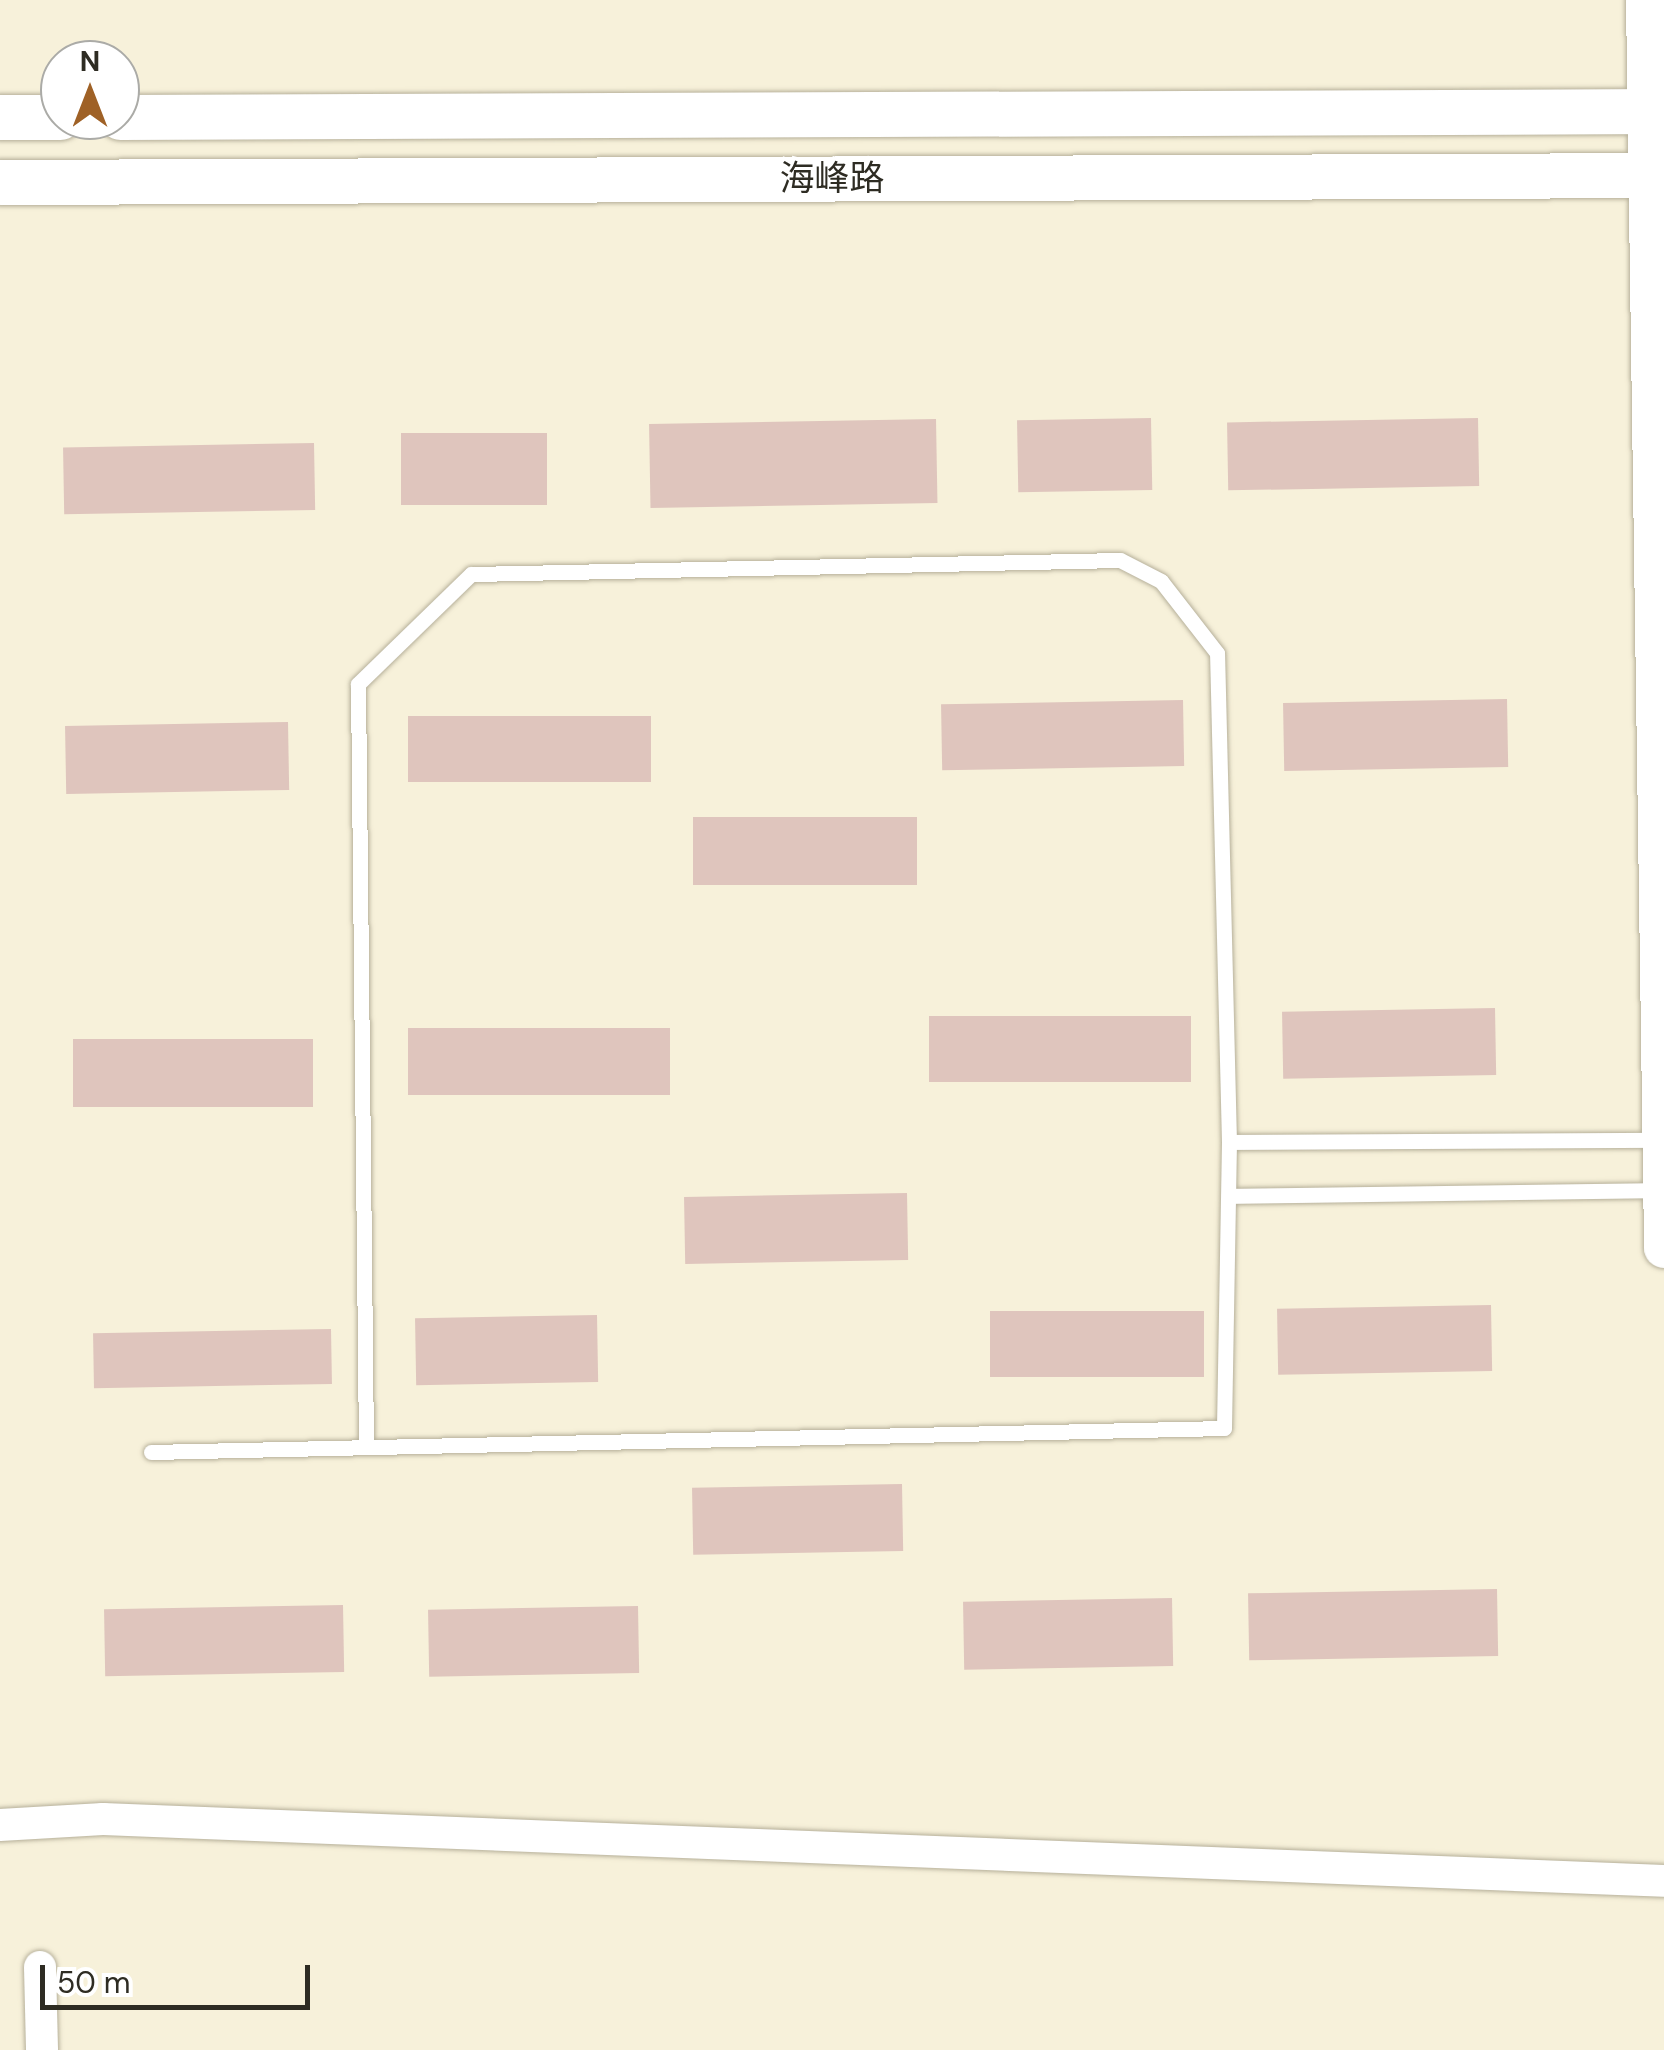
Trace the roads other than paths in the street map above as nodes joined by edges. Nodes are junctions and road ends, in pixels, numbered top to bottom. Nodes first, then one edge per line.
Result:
1 (1646, 0) edge
2 (1655, 110) edge
3 (0, 117) edge
4 (40, 117) edge
5 (140, 117) edge
6 (1657, 175) edge
7 (0, 182) edge
8 (1662, 1140) edge
9 (1229, 1142) junction
10 (1663, 1190) edge
11 (1229, 1196) junction
12 (1664, 1248) edge
13 (366, 1448) junction
14 (151, 1452) dead end
15 (0, 1825) edge
16 (1664, 1881) edge
17 (40, 1967) dead end
18 (42, 2050) edge

1 - 2 street
2 - 5 main road, 海峰路
2 - 6 street
3 - 4 main road
6 - 7 main road, 海峰路
6 - 8 street
8 - 9 lane
8 - 10 street
9 - 11 lane
9 - 13 lane
10 - 11 lane
10 - 12 street
11 - 13 lane
13 - 14 lane
15 - 16 street
17 - 18 street

